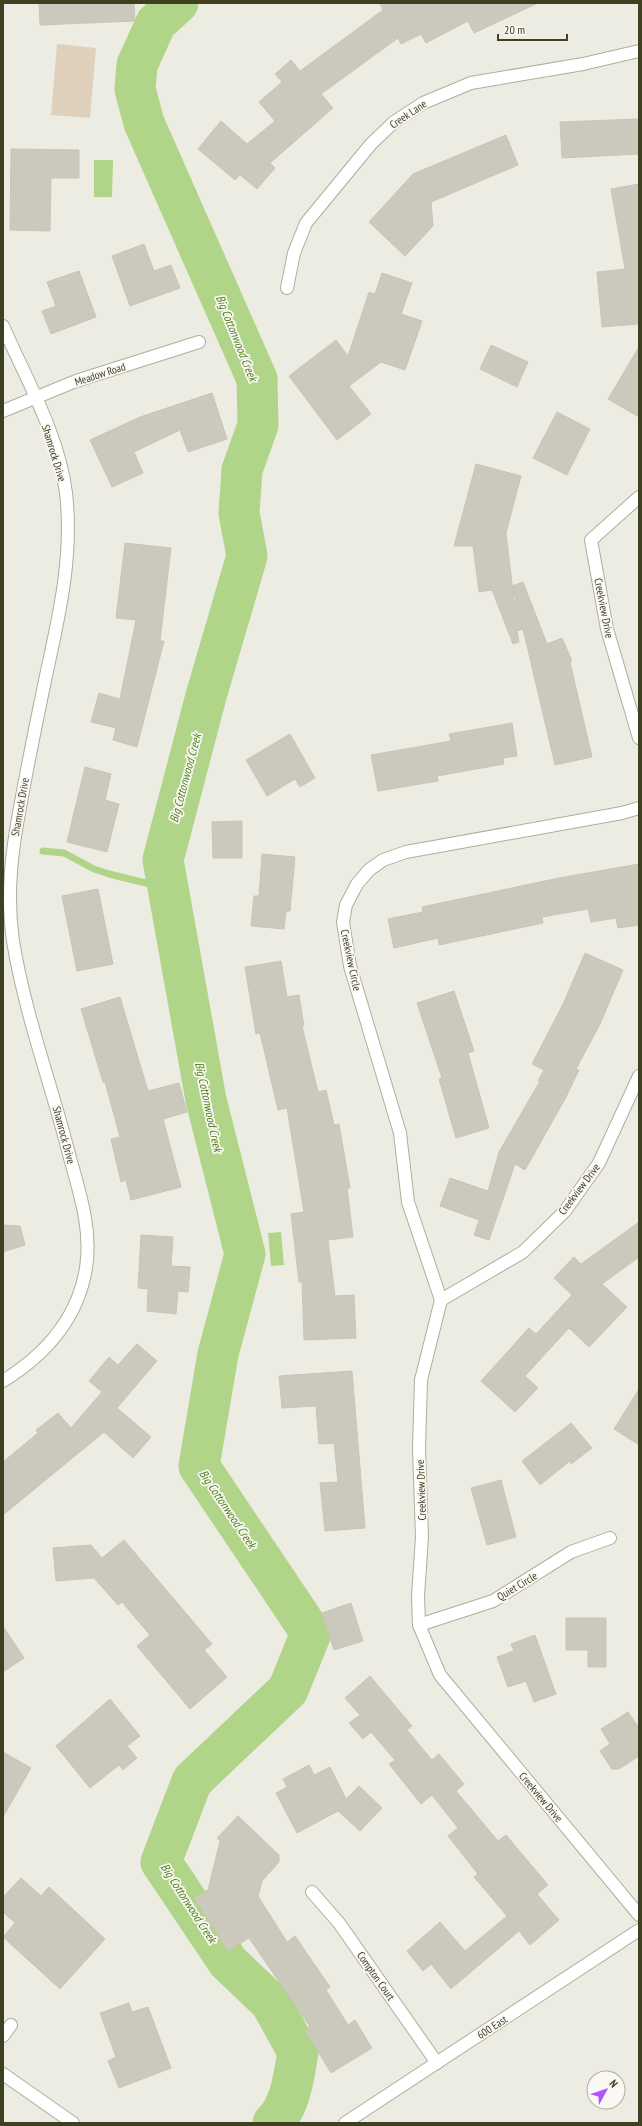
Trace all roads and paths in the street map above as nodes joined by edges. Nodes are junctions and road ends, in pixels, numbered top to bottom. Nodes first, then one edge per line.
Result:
1 (639, 51) edge
2 (287, 288) dead end
3 (3, 326) edge
4 (199, 342) dead end
5 (35, 397) junction
6 (3, 411) edge
7 (639, 497) edge
8 (639, 738) edge
9 (639, 808) edge
10 (639, 1076) edge
11 (441, 1300) junction
12 (3, 1381) edge
13 (610, 1538) dead end
14 (419, 1625) junction
15 (312, 1892) dead end
16 (639, 1915) edge
17 (639, 1930) edge
18 (11, 2025) dead end
19 (3, 2036) edge
20 (437, 2063) junction
21 (4, 2078) edge
22 (73, 2123) edge
23 (345, 2123) edge

1 - 2 street, Creek Lane
3 - 5 street, Shamrock Drive
4 - 5 street, Meadow Road
5 - 6 street, Meadow Road
5 - 12 street, Shamrock Drive
7 - 8 street, Creekview Drive
9 - 11 street, Creekview Circle
10 - 11 street, Creekview Drive
11 - 14 street, Creekview Drive
13 - 14 street, Quiet Circle
14 - 16 street, Creekview Drive
15 - 20 street, Compton Court
17 - 20 street, 600 East
18 - 19 street
20 - 23 street, 600 East
21 - 22 street

